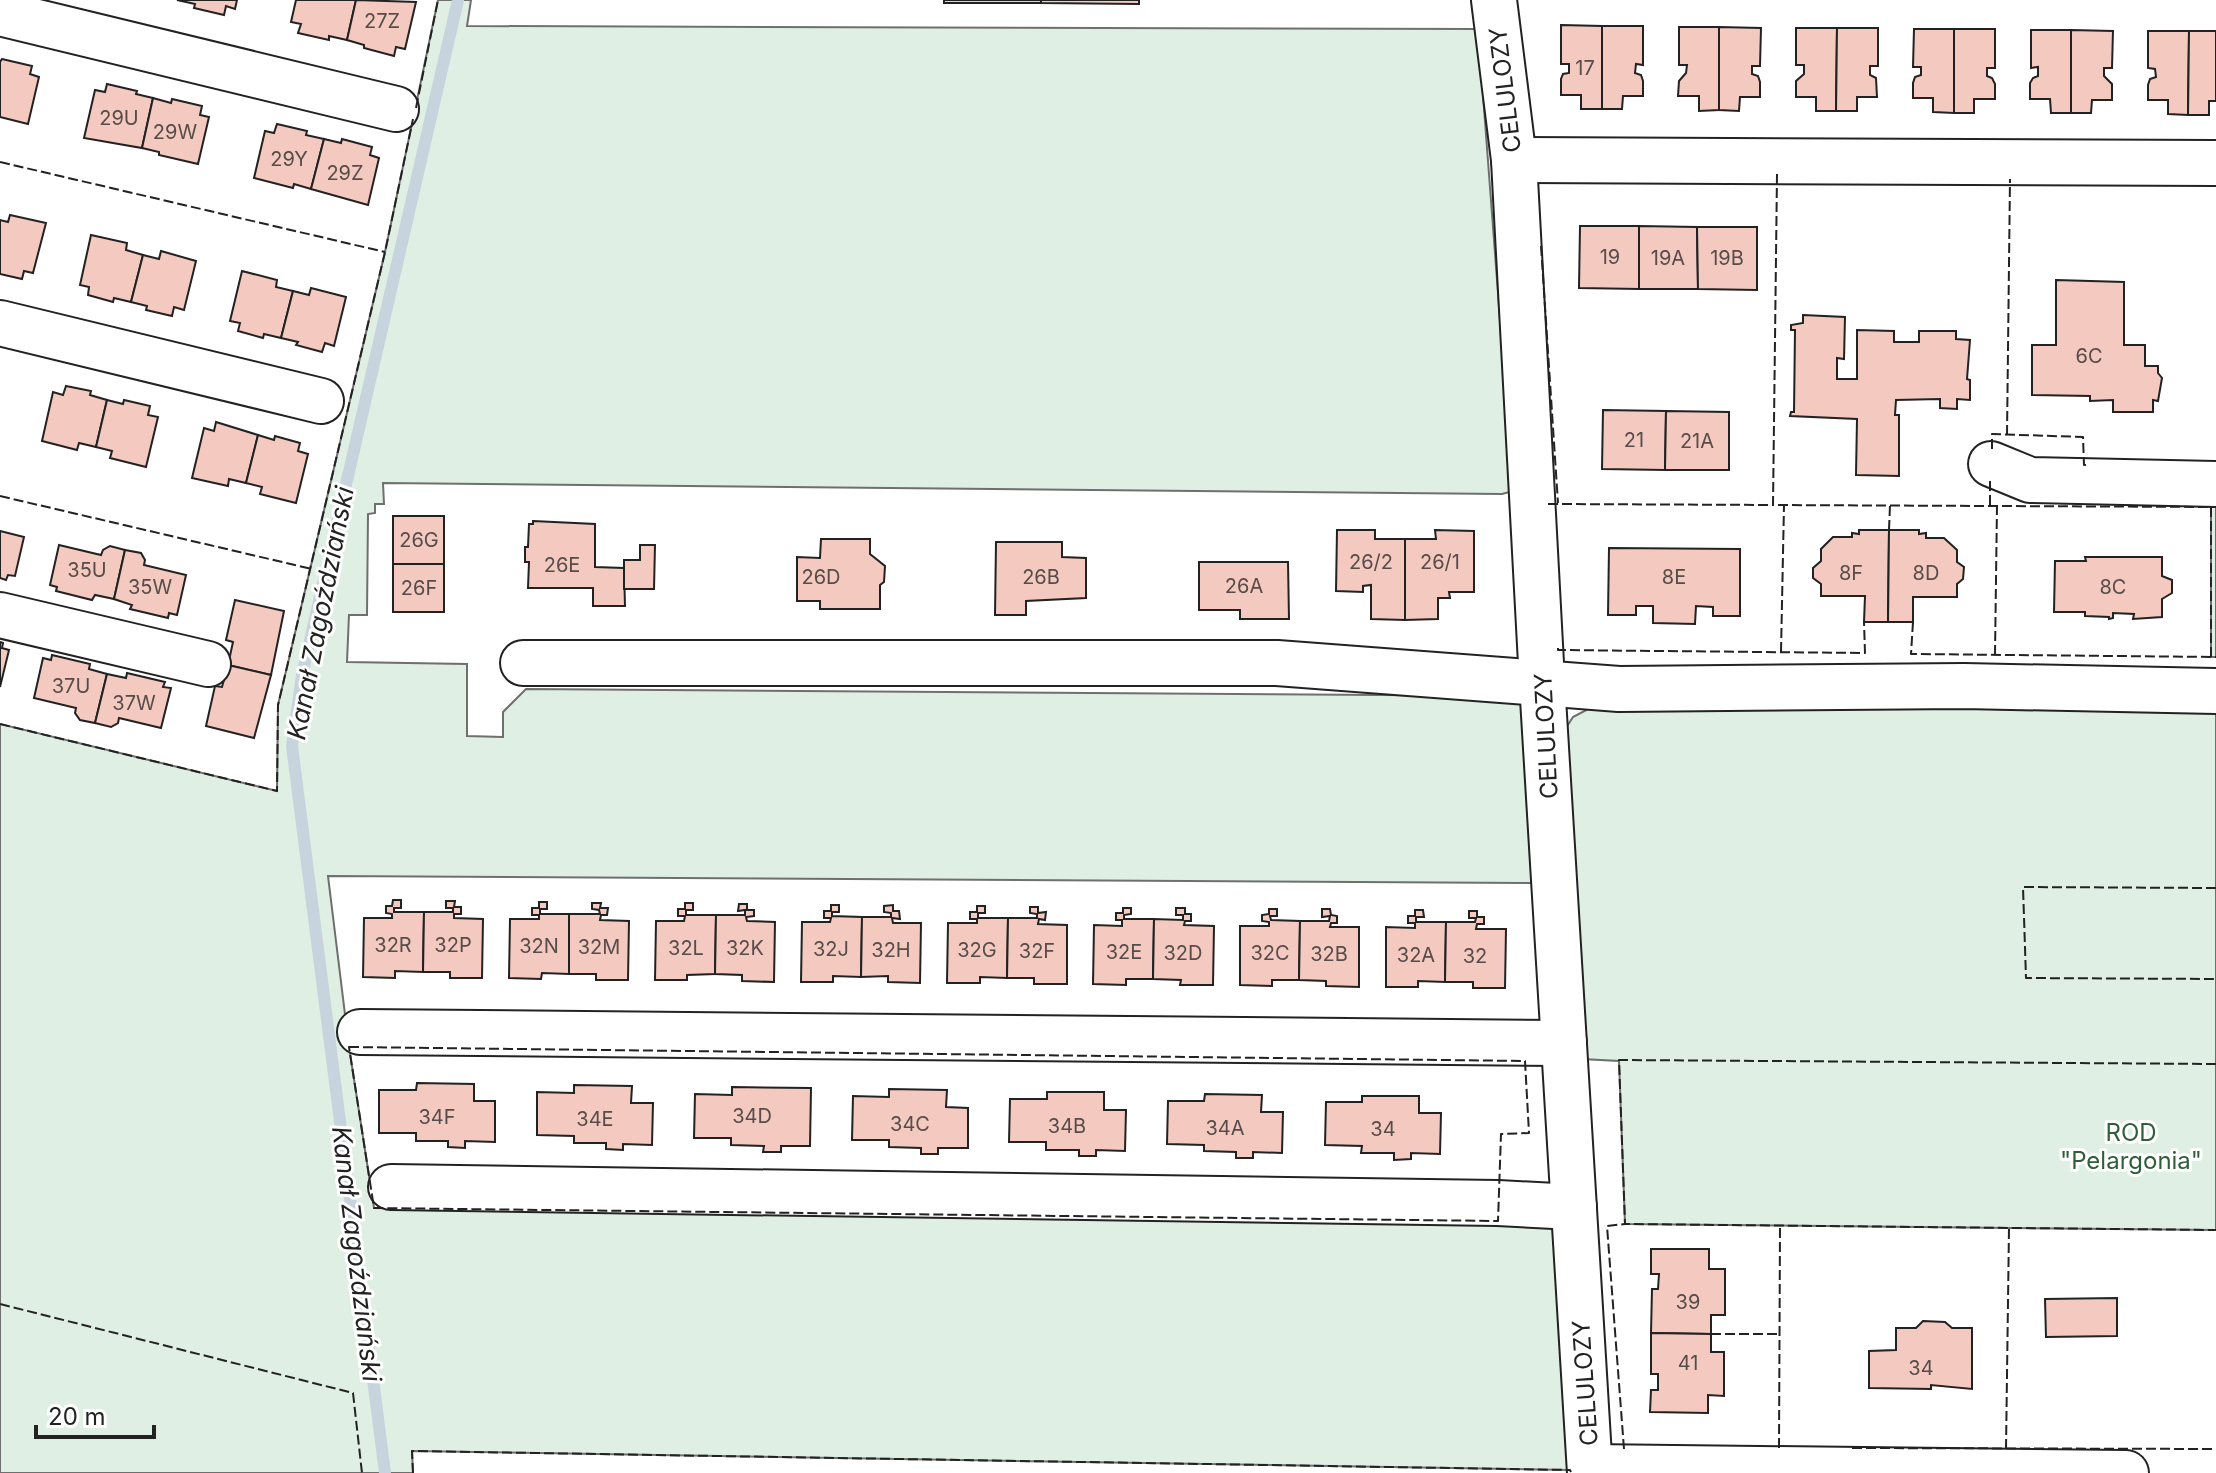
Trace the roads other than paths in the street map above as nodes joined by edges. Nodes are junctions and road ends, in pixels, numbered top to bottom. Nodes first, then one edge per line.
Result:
1 (1494, 0) edge
2 (0, 13) edge
3 (396, 109) dead end
4 (1514, 160) junction
5 (2216, 163) edge
6 (0, 323) edge
7 (321, 401) dead end
8 (1991, 464) dead end
9 (2216, 484) edge
10 (0, 615) edge
11 (523, 663) dead end
12 (208, 664) dead end
13 (1542, 682) junction
14 (2216, 691) edge
15 (360, 1032) dead end
16 (1564, 1043) junction
17 (391, 1187) dead end
18 (1574, 1207) junction
19 (1590, 1470) edge
20 (2126, 1473) edge

1 - 4 street, CELULOZY
2 - 3 street
4 - 5 street
4 - 13 street, CELULOZY
6 - 7 street
8 - 9 street
10 - 12 street
11 - 13 street
13 - 14 street
13 - 16 street, CELULOZY
15 - 16 street
16 - 18 street, CELULOZY
17 - 18 street
18 - 19 street, CELULOZY
19 - 20 street

